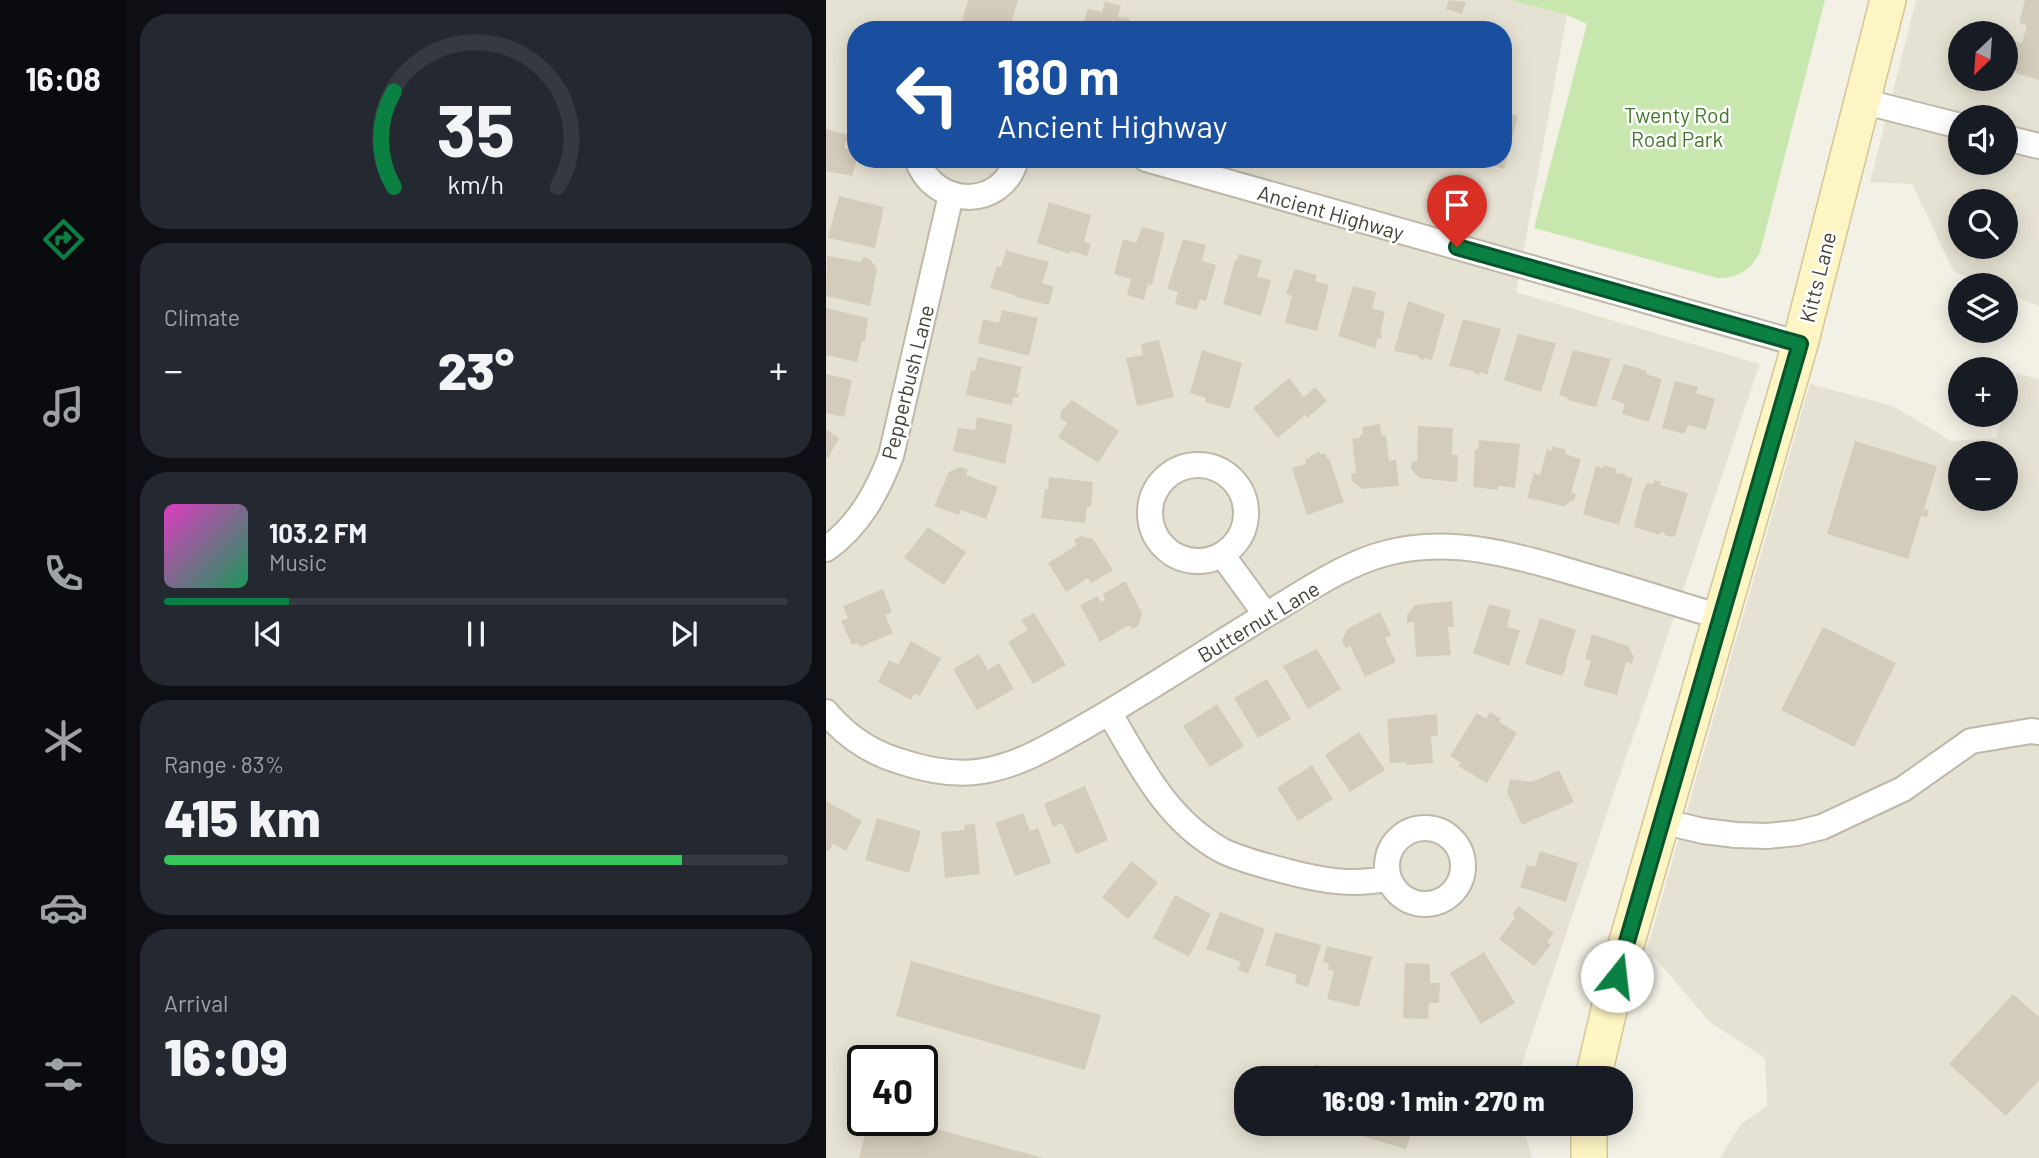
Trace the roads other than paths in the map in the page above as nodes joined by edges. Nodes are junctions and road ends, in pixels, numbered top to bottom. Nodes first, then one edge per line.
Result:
1 (1888, 0) edge
2 (1862, 102) junction
3 (1948, 123) edge
4 (2018, 141) edge
5 (2039, 146) edge
6 (921, 168) edge
7 (1012, 168) edge
8 (1178, 168) edge
9 (951, 195) junction
10 (1800, 344) junction
11 (826, 549) edge
12 (1223, 555) dead end
13 (1266, 615) junction
14 (1721, 617) junction
15 (826, 712) edge
16 (1110, 712) junction
17 (2039, 732) edge
18 (1661, 821) junction
19 (1390, 878) dead end
20 (1596, 1066) edge
21 (1589, 1136) edge
22 (1589, 1158) edge

1 - 2 street, Kitts Lane
2 - 3 street
2 - 10 street, Kitts Lane
4 - 5 street
6 - 9 street
7 - 9 street
8 - 10 street, Ancient Highway
9 - 11 street, Pepperbush Lane
10 - 14 street, Kitts Lane
12 - 13 street
13 - 14 street, Butternut Lane
13 - 16 street, Butternut Lane
14 - 18 street, Kitts Lane
15 - 16 street, Butternut Lane
16 - 19 street
17 - 18 street
18 - 20 street, Kitts Lane
21 - 22 street

